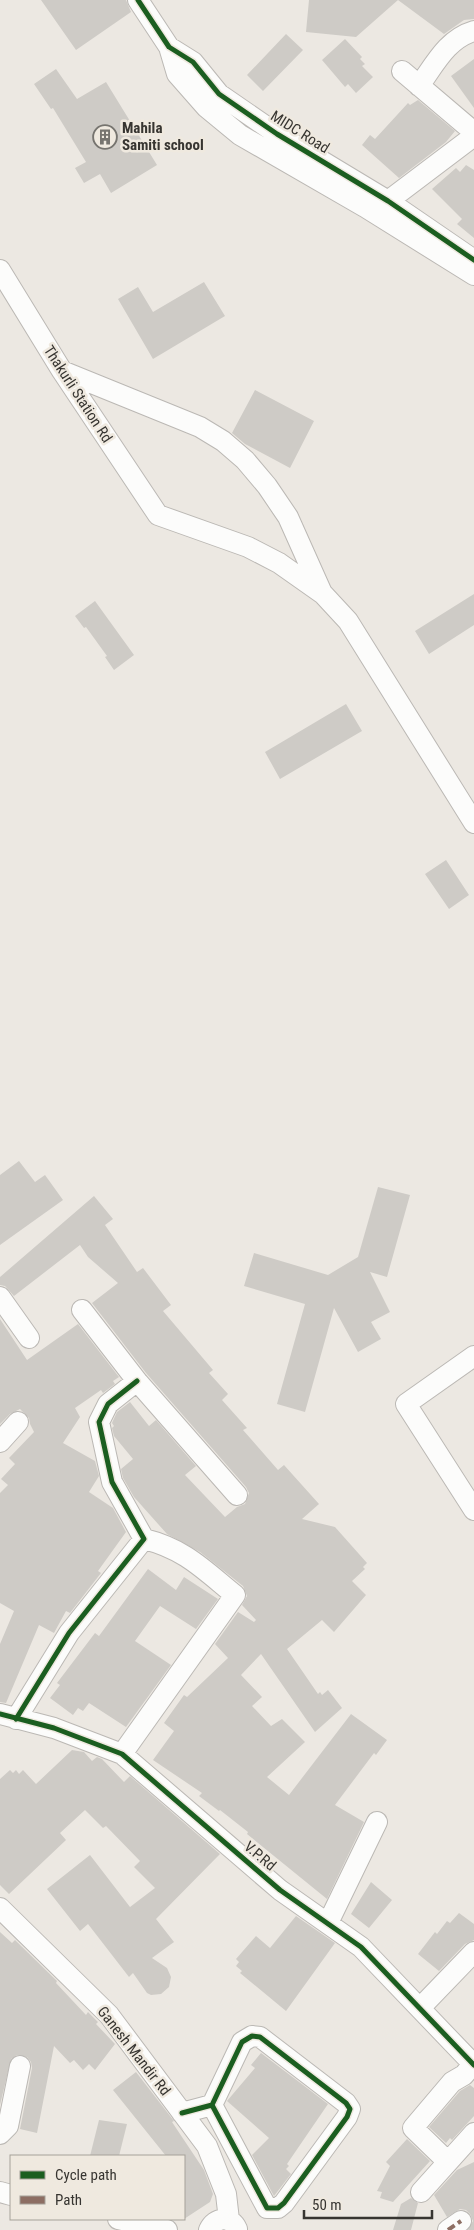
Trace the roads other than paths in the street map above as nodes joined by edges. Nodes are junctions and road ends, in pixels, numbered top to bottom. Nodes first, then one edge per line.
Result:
1 (138, 0) edge
2 (474, 31) edge
3 (402, 71) dead end
4 (419, 86) junction
5 (212, 100) junction
6 (262, 124) junction
7 (471, 130) edge
8 (248, 140) junction
9 (450, 140) dead end
10 (315, 167) junction
11 (383, 208) junction
12 (432, 241) junction
13 (474, 260) edge
14 (0, 270) edge
15 (474, 275) edge
16 (62, 371) junction
17 (323, 594) junction
18 (474, 823) edge
19 (0, 1298) edge
20 (82, 1310) dead end
21 (29, 1338) dead end
22 (474, 1356) edge
23 (137, 1381) junction
24 (18, 1422) dead end
25 (0, 1442) edge
26 (237, 1495) dead end
27 (474, 1510) edge
28 (144, 1539) junction
29 (8, 1716) edge
30 (122, 1754) junction
31 (376, 1822) dead end
32 (0, 1908) edge
33 (328, 1923) junction
34 (474, 1952) edge
35 (420, 2008) junction
36 (472, 2058) edge
37 (20, 2066) dead end
38 (212, 2105) junction
39 (182, 2113) junction
40 (474, 2133) edge
41 (0, 2134) edge
42 (448, 2162) junction
43 (420, 2192) dead end
44 (122, 2220) edge
45 (233, 2225) edge
46 (167, 2230) edge
47 (209, 2230) edge

1 - 5 street, MIDC Road
2 - 4 street
3 - 4 street
4 - 7 street
5 - 6 street, MIDC Road
5 - 8 street
6 - 8 street
6 - 10 street, MIDC Road
7 - 9 street
7 - 11 street
8 - 10 street
10 - 11 street, MIDC Road
11 - 12 street, MIDC Road
12 - 13 street, MIDC Road
12 - 15 street
14 - 16 street, Thakurli Station Rd
16 - 17 street, Thakurli Station Rd
16 - 17 street
17 - 18 street
19 - 21 street
20 - 23 street
22 - 27 street
23 - 26 street
23 - 28 street
24 - 25 street
28 - 29 street
28 - 30 street
29 - 30 street, V.P.Rd
30 - 33 street, V.P.Rd
31 - 33 street
32 - 39 street, Ganesh Mandir Rd
33 - 35 street, V.P.Rd
34 - 35 street
35 - 36 street, V.P.Rd
36 - 42 street
37 - 41 street
38 - 38 street
38 - 39 street
39 - 45 street, Ganesh Mandir Rd
40 - 42 street
42 - 43 street
44 - 46 street
45 - 47 street

